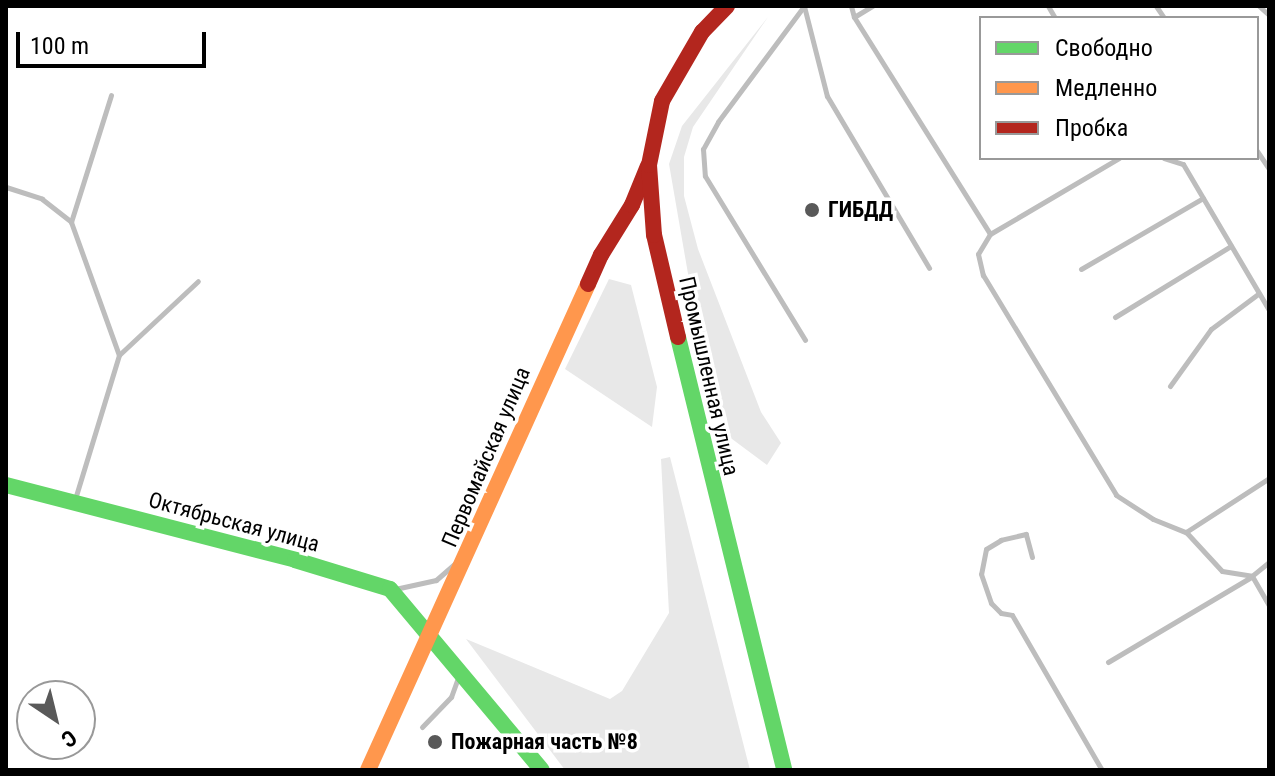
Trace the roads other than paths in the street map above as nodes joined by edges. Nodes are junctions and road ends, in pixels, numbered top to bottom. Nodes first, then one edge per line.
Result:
1 (727, 6) edge
2 (804, 6) edge
3 (851, 6) edge
4 (872, 6) edge
5 (1259, 6) edge
6 (1269, 15) edge
7 (854, 17) junction
8 (111, 95) dead end
9 (1116, 160) edge
10 (1170, 160) edge
11 (649, 165) junction
12 (6, 187) edge
13 (1203, 198) junction
14 (71, 222) junction
15 (990, 234) junction
16 (1231, 246) junction
17 (929, 268) dead end
18 (1081, 269) dead end
19 (198, 281) dead end
20 (1258, 294) junction
21 (1269, 310) edge
22 (1115, 317) dead end
23 (805, 340) dead end
24 (119, 355) junction
25 (1170, 386) dead end
26 (1269, 478) edge
27 (6, 485) edge
28 (74, 503) junction
29 (1186, 532) junction
30 (469, 552) junction
31 (1032, 557) dead end
32 (1269, 562) edge
33 (1252, 576) junction
34 (390, 589) junction
35 (1269, 606) edge
36 (429, 637) junction
37 (1108, 662) dead end
38 (460, 673) junction
39 (422, 727) dead end
40 (368, 770) edge
41 (542, 770) edge
42 (784, 770) edge
43 (1102, 770) edge

1 - 11 street, Промышленная улица
2 - 17 lane
2 - 23 lane
3 - 7 lane
4 - 7 lane
5 - 6 lane
7 - 15 lane
8 - 14 lane
9 - 15 lane
10 - 13 lane
11 - 30 street, Первомайская улица
11 - 42 street, Промышленная улица
12 - 14 lane
13 - 16 lane
13 - 18 lane
14 - 24 lane
15 - 29 lane
16 - 20 lane
16 - 22 lane
19 - 24 lane
20 - 21 lane
20 - 25 lane
24 - 28 lane
26 - 29 lane
27 - 28 street, Октябрьская улица
28 - 34 street, Октябрьская улица
29 - 33 lane
30 - 34 lane
30 - 36 street, Первомайская улица
31 - 43 lane
32 - 33 lane
33 - 35 lane
33 - 37 lane
34 - 36 street
36 - 38 street
36 - 40 street, Первомайская улица
38 - 39 lane
38 - 41 street

